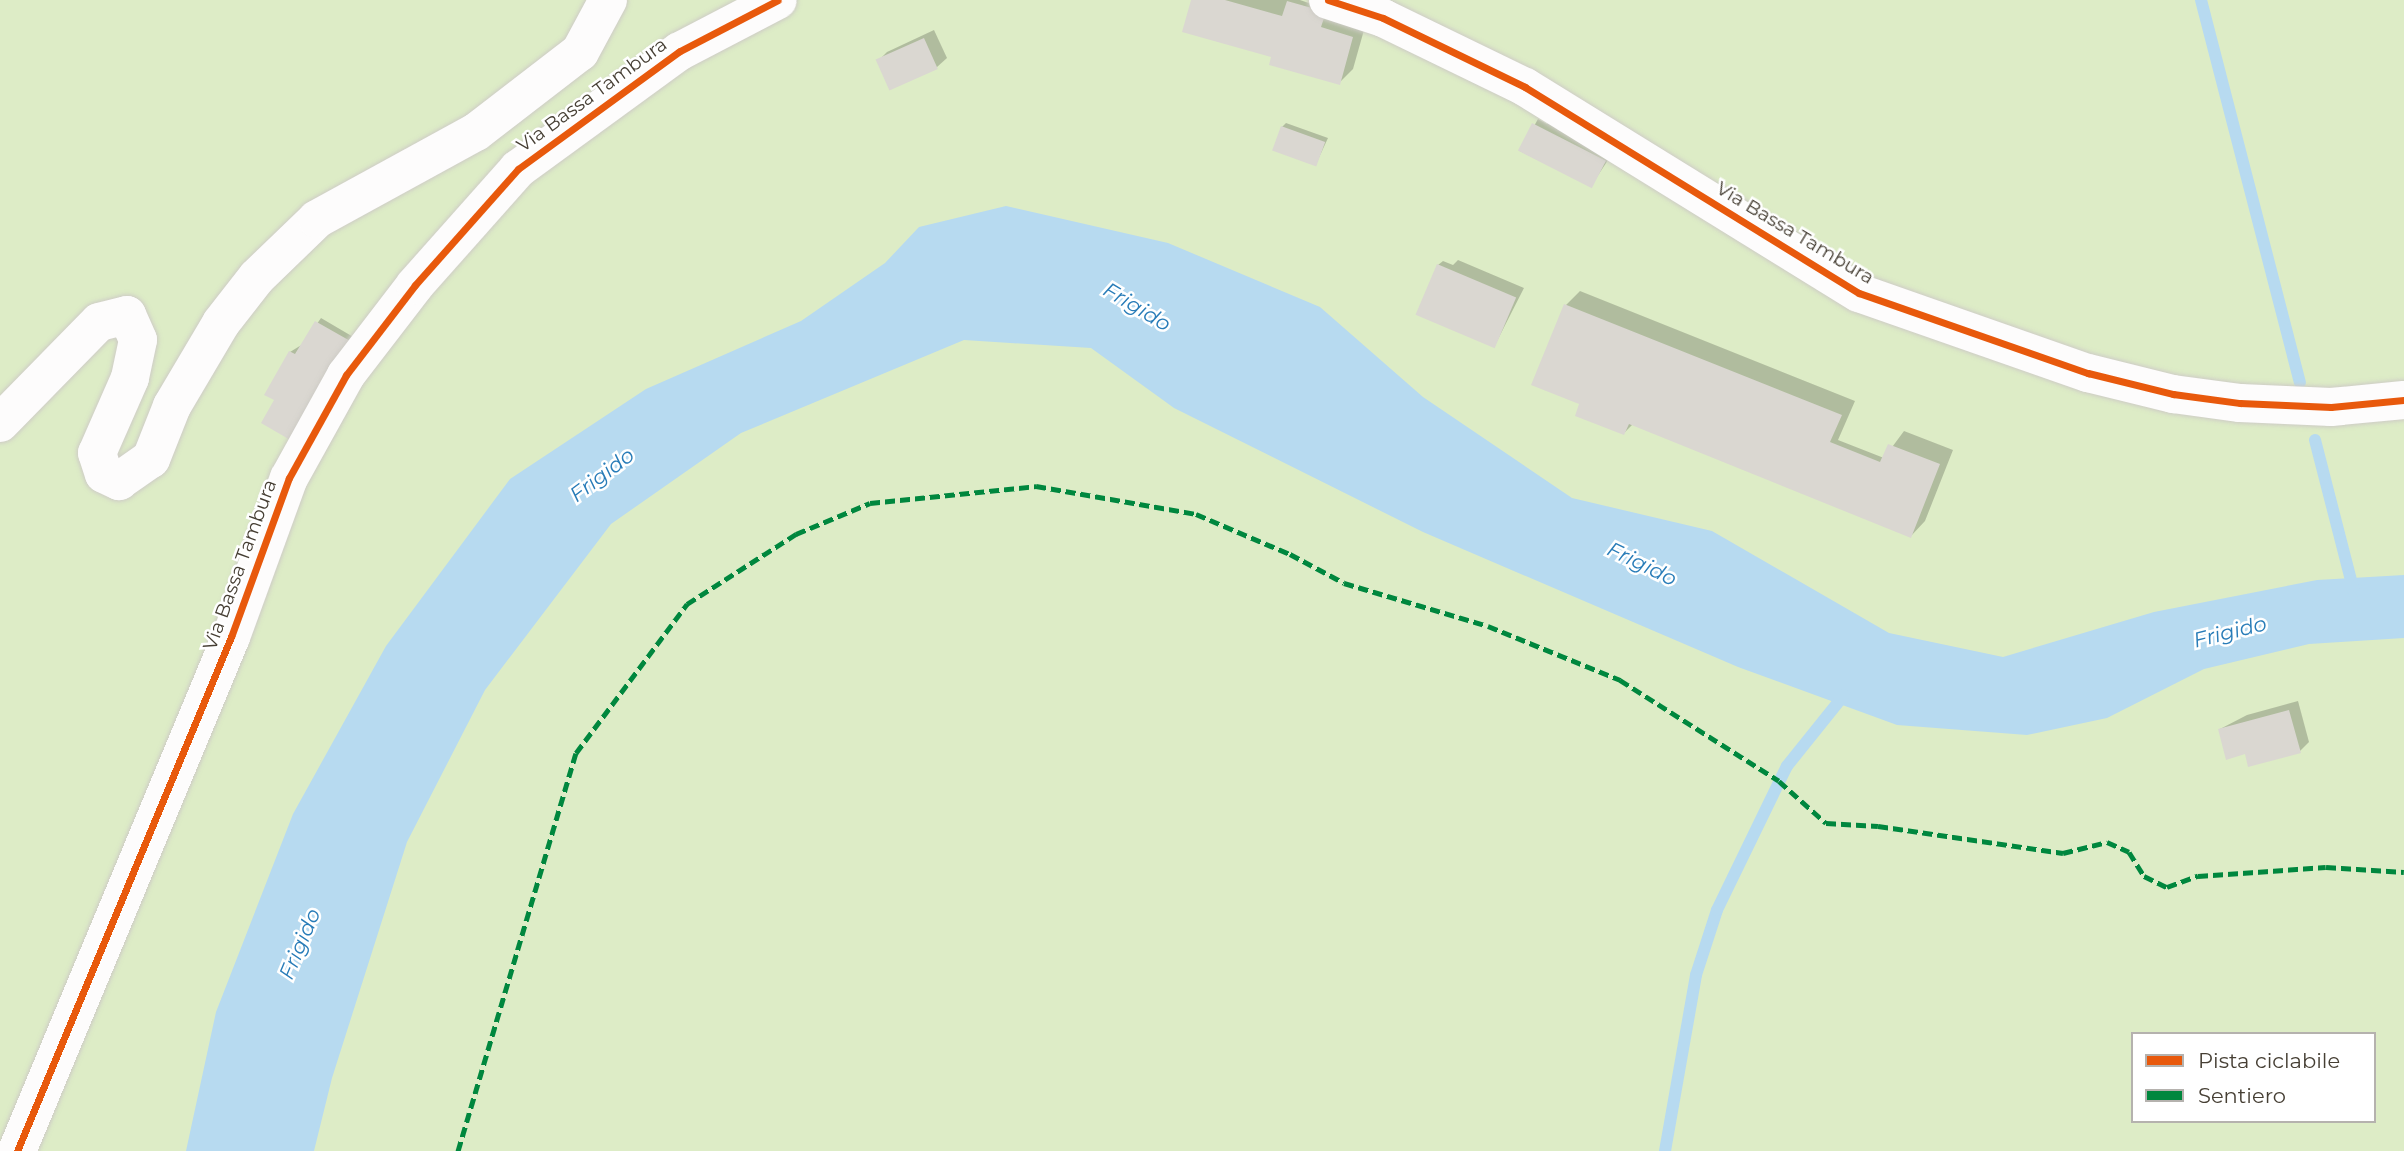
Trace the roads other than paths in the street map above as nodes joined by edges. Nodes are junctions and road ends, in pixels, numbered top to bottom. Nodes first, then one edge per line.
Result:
1 (608, 0) edge
2 (778, 0) edge
3 (1328, 0) edge
4 (2404, 400) edge
5 (0, 423) edge
6 (17, 1151) edge

1 - 5 street
2 - 6 street, Via Bassa Tambura
3 - 4 street, Via Bassa Tambura

